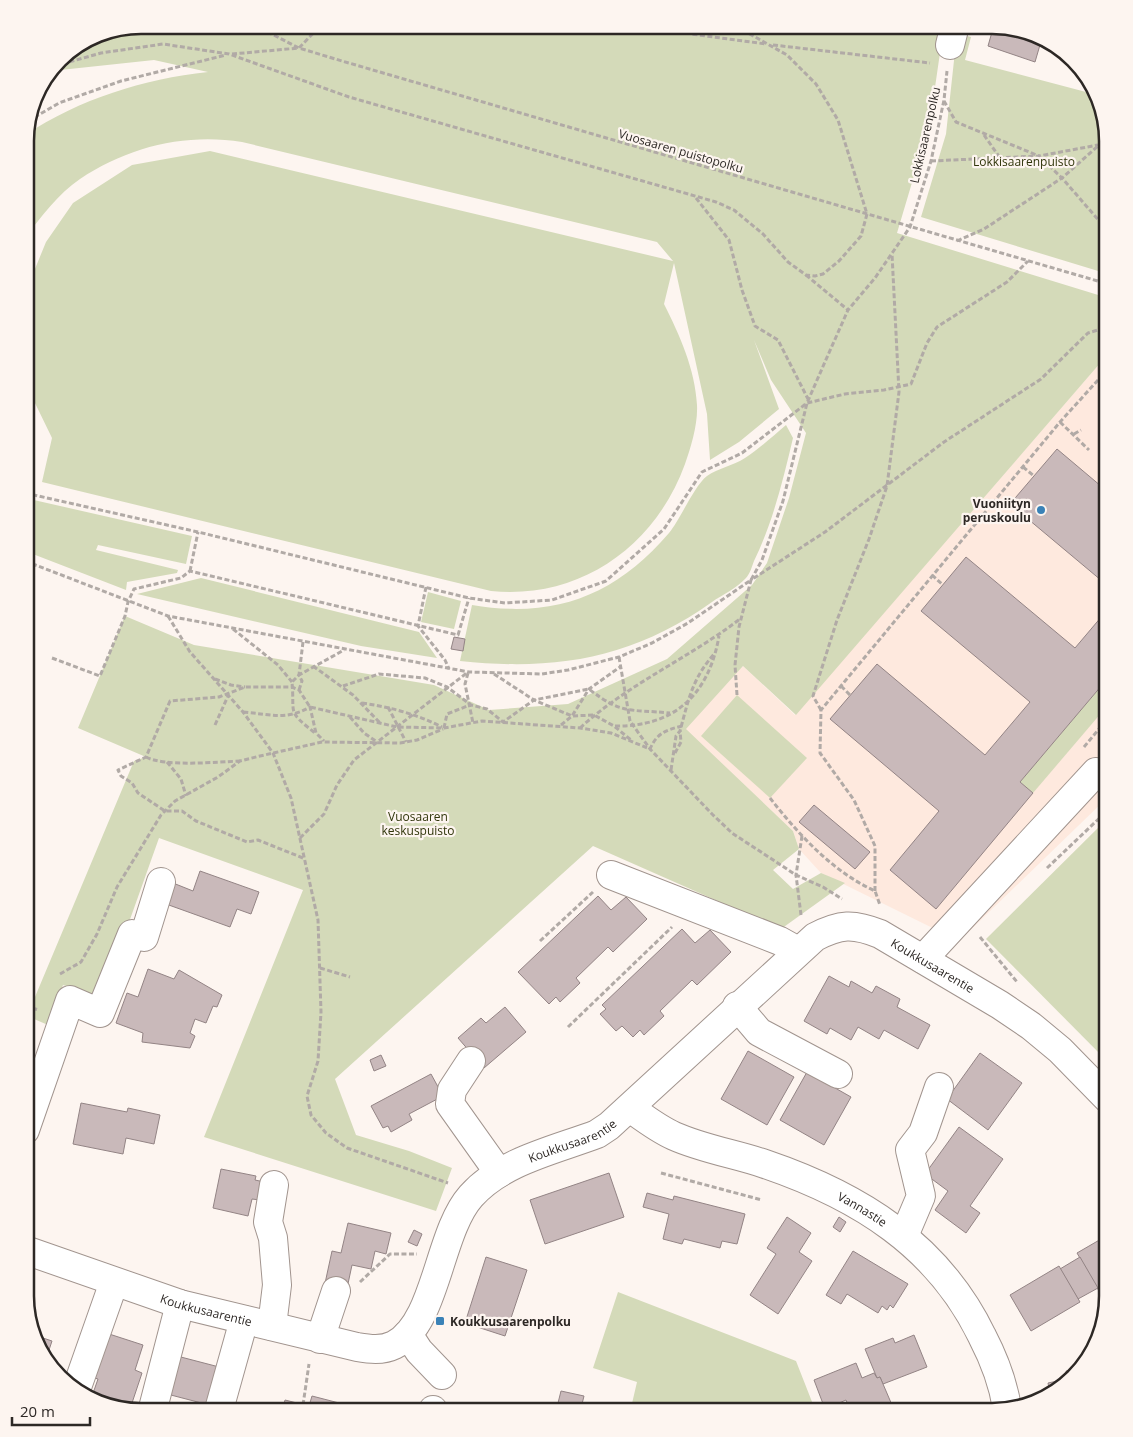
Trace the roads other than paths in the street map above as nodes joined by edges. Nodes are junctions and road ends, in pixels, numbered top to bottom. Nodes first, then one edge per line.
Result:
1 (1096, 772) dead end
2 (611, 875) road end
3 (161, 882) dead end
4 (798, 951) junction
5 (923, 959) junction
6 (738, 1006) junction
7 (471, 1061) dead end
8 (838, 1074) dead end
9 (939, 1087) dead end
10 (1099, 1090) edge
11 (34, 1104) edge
12 (630, 1108) junction
13 (498, 1173) junction
14 (274, 1185) dead end
15 (904, 1236) junction
16 (34, 1253) edge
17 (114, 1282) junction
18 (332, 1299) road end
19 (180, 1304) junction
20 (244, 1320) junction
21 (272, 1326) junction
22 (408, 1334) junction
23 (314, 1350) junction
24 (442, 1375) dead end
25 (78, 1383) edge
26 (1006, 1402) edge
27 (154, 1403) edge
28 (221, 1403) edge

1 - 5 street
2 - 4 street
3 - 11 street
4 - 5 street, Koukkusaarentie
4 - 6 street, Koukkusaarentie
5 - 10 street, Koukkusaarentie
6 - 8 street
6 - 12 street, Koukkusaarentie
7 - 13 street
9 - 15 street
12 - 13 street, Koukkusaarentie
12 - 15 street, Vannastie
13 - 22 street, Koukkusaarentie
14 - 21 street
15 - 26 street, Vannastie
16 - 17 street, Koukkusaarentie
17 - 19 street, Koukkusaarentie
17 - 25 street
18 - 23 street
19 - 20 street, Koukkusaarentie
19 - 27 street
20 - 21 street, Koukkusaarentie
20 - 28 street
21 - 23 street, Koukkusaarentie
22 - 23 street, Koukkusaarentie
22 - 24 street

